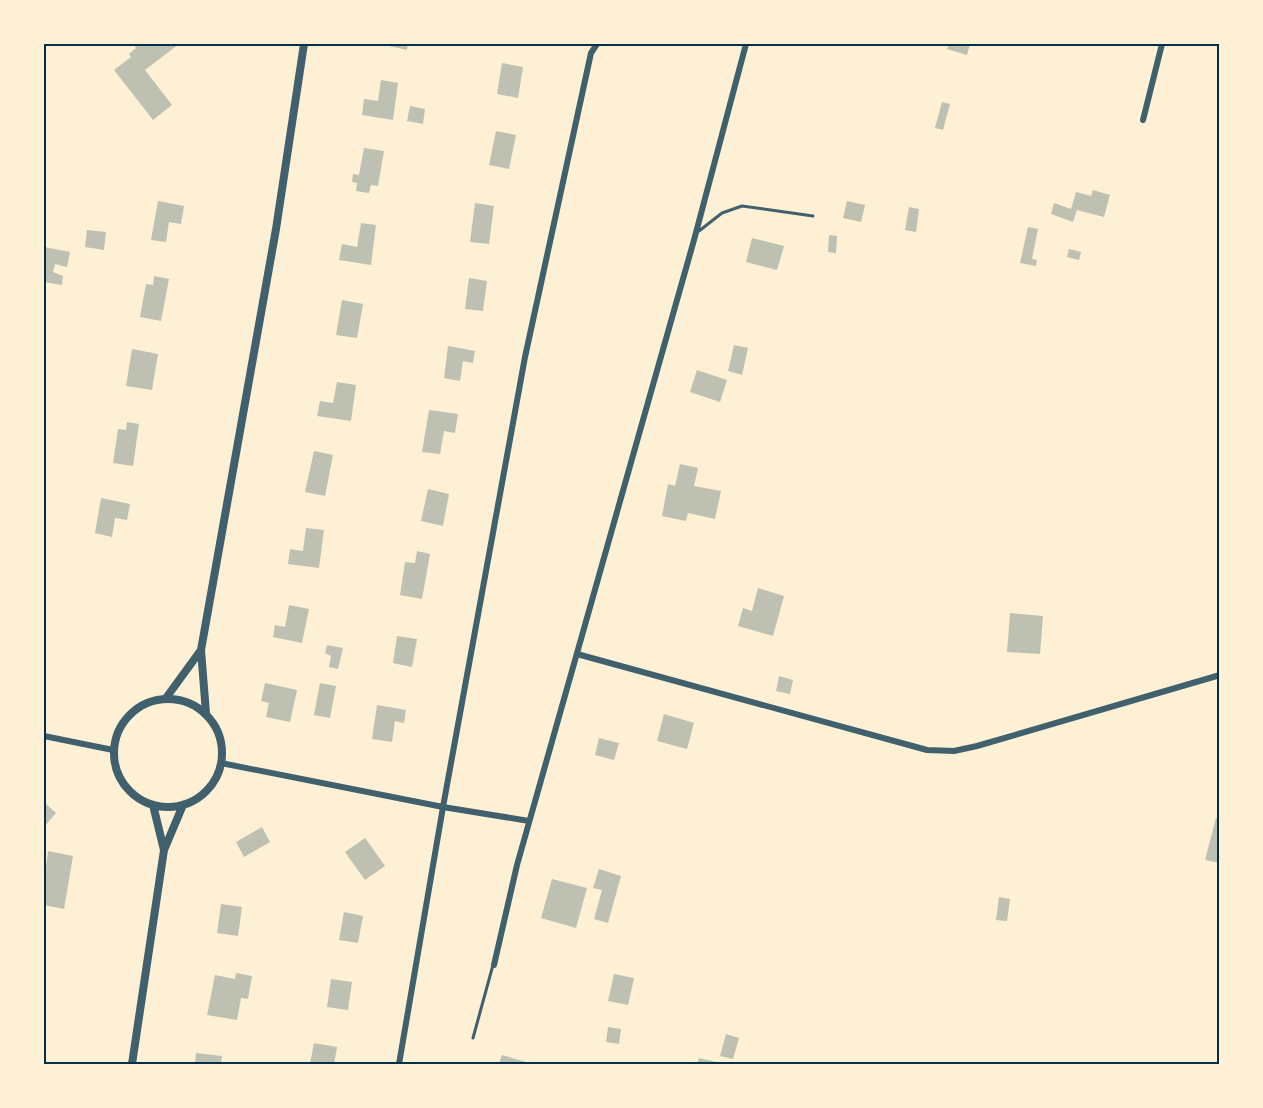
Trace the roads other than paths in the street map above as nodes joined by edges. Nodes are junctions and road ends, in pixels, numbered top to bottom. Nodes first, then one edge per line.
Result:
1 (304, 44) edge
2 (597, 44) edge
3 (746, 44) edge
4 (1162, 44) edge
5 (1143, 120) dead end
6 (813, 216) dead end
7 (693, 240) junction
8 (201, 650) junction
9 (577, 654) junction
10 (1220, 675) edge
11 (166, 698) junction
12 (206, 713) junction
13 (44, 736) edge
14 (113, 750) junction
15 (221, 763) junction
16 (153, 805) junction
17 (183, 805) junction
18 (443, 807) junction
19 (529, 821) junction
20 (164, 850) junction
21 (494, 965) joint
22 (473, 1038) dead end
23 (132, 1065) edge
24 (399, 1065) edge

1 - 8 street
2 - 18 street
3 - 7 street
4 - 5 street
6 - 7 lane
7 - 9 street
8 - 11 street
8 - 12 street
9 - 10 street
9 - 19 street
11 - 12 street
11 - 14 street
12 - 15 street
13 - 14 street
14 - 16 street
15 - 17 street
15 - 18 street
16 - 17 street
16 - 20 street
17 - 20 street
18 - 19 street
18 - 24 street
19 - 21 street
20 - 23 street
21 - 22 lane

